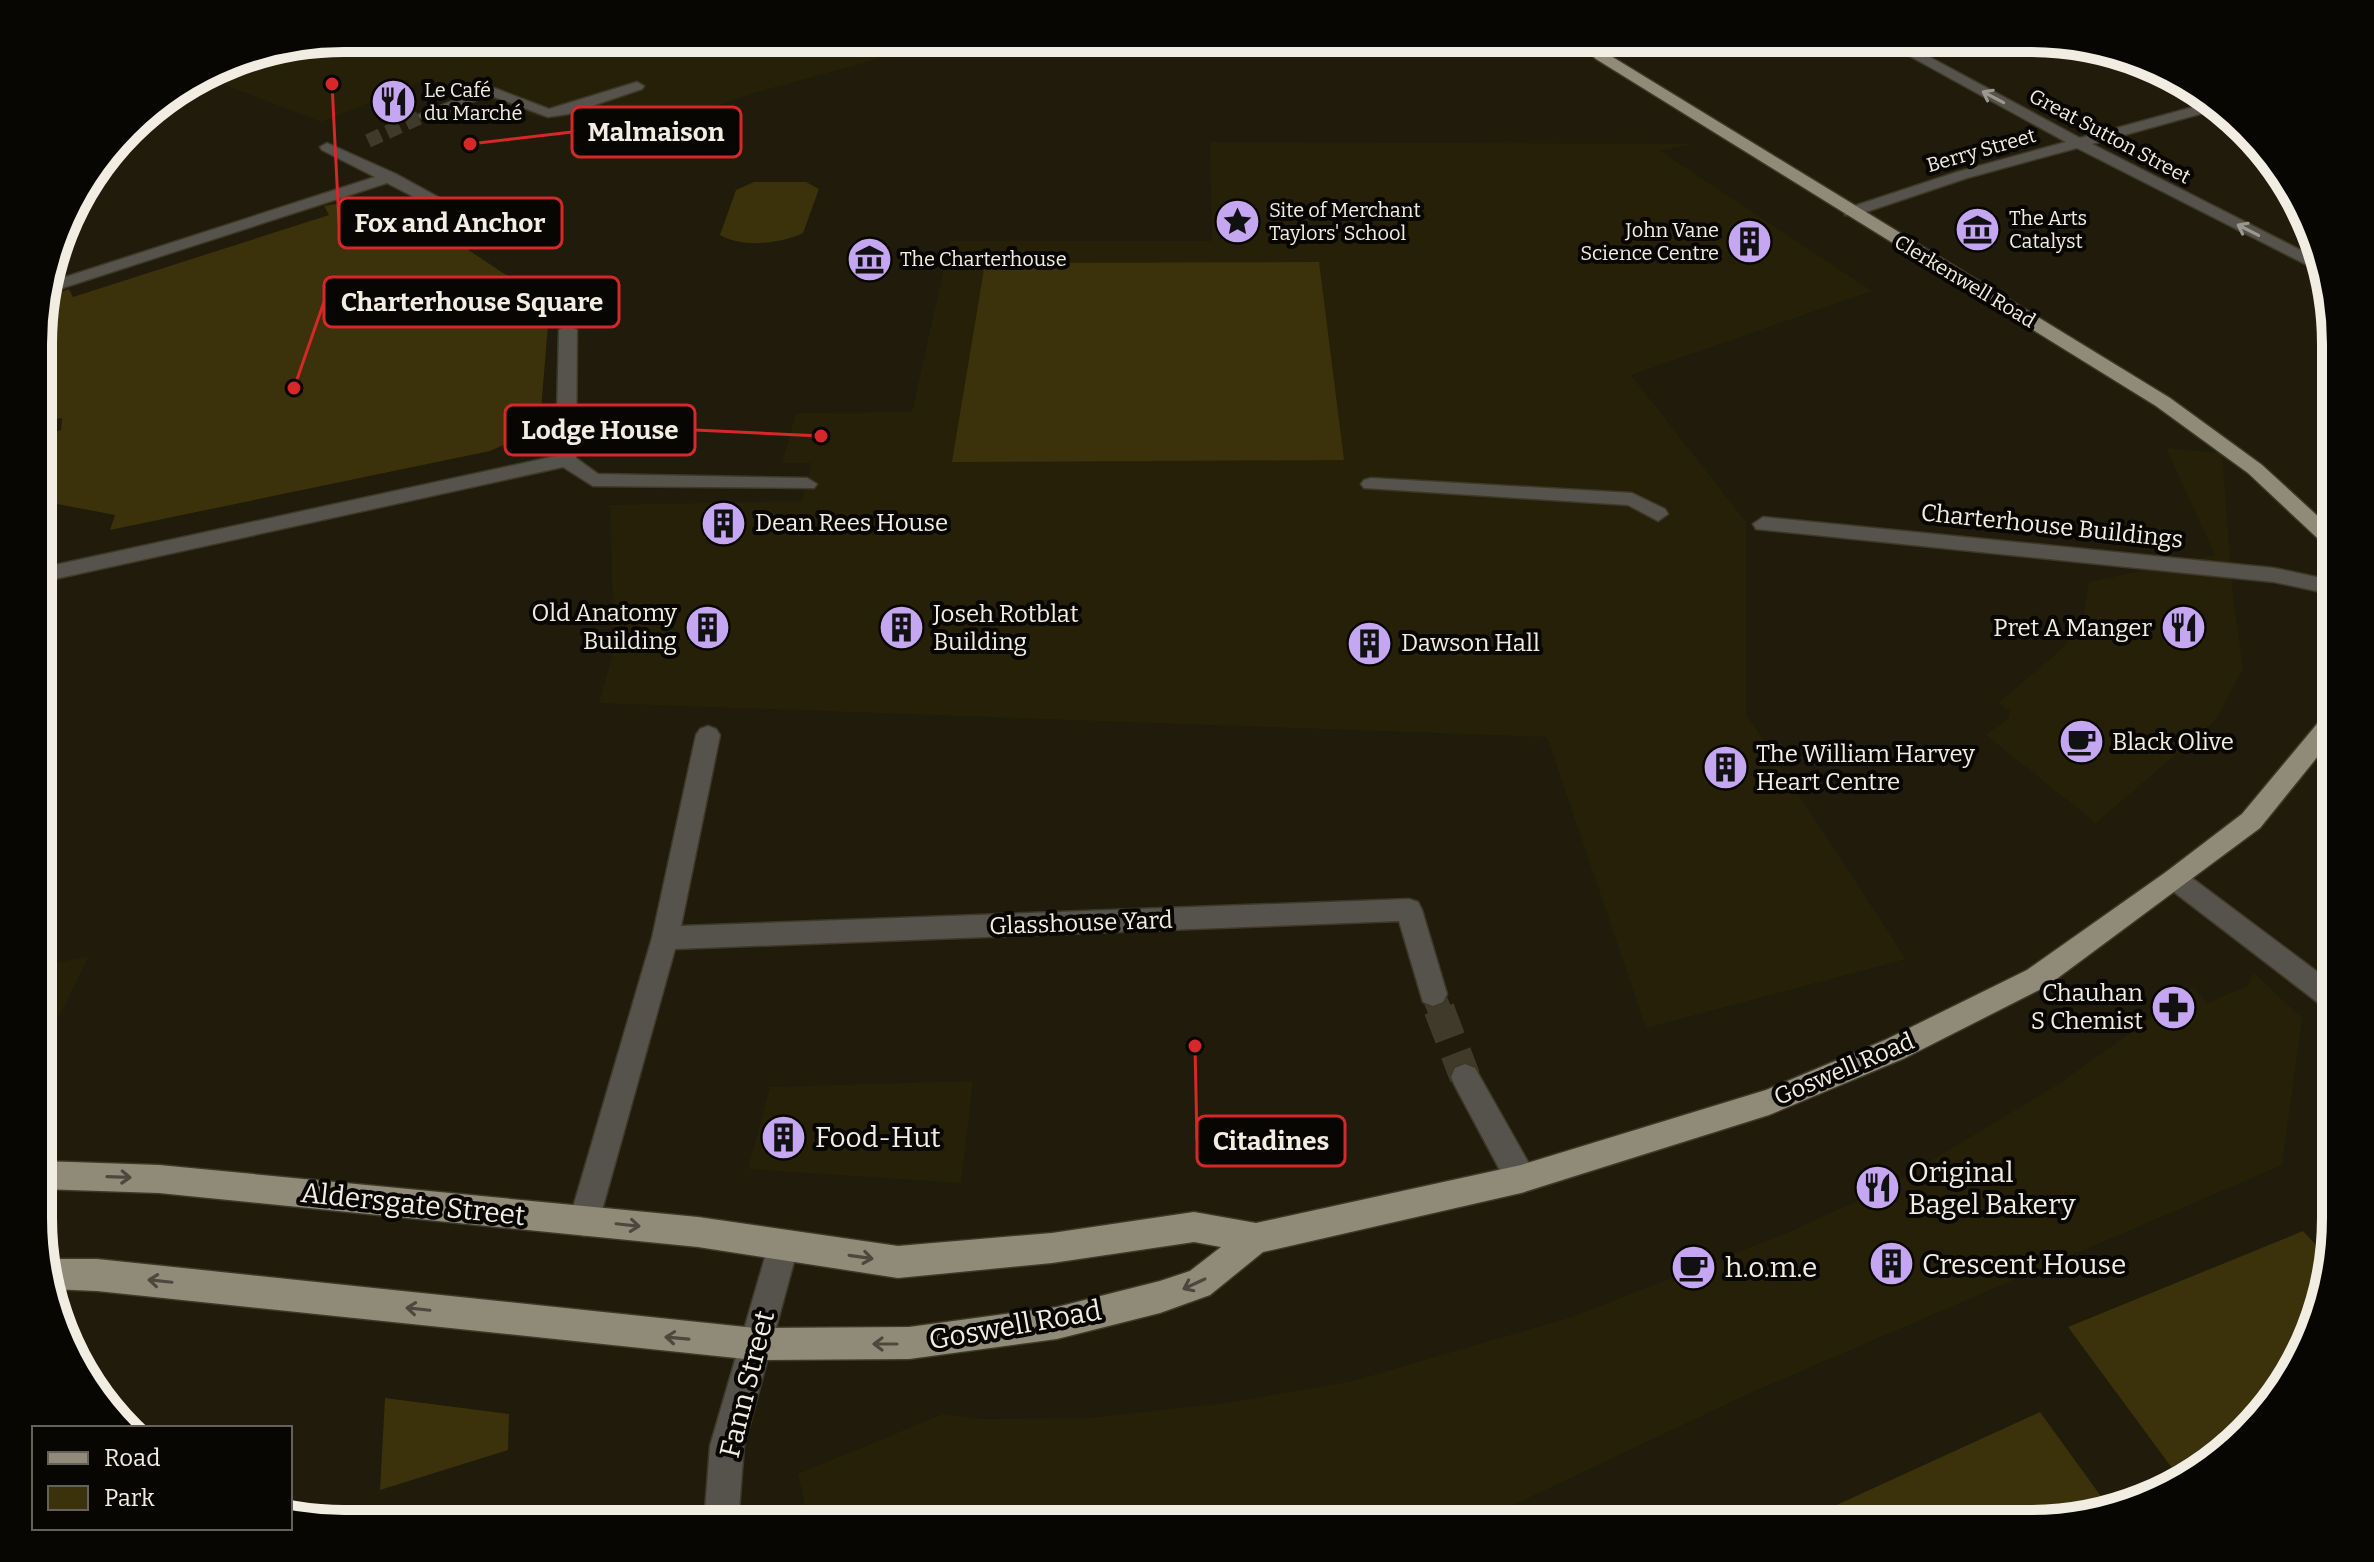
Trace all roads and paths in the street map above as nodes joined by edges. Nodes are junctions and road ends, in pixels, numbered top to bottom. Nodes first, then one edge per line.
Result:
1 (1596, 52) edge
2 (1913, 52) edge
3 (637, 86) dead end
4 (2203, 108) edge
5 (425, 115) tunnel mouth
6 (363, 143) tunnel mouth
7 (2079, 143) junction
8 (391, 177) junction
9 (1851, 212) junction
10 (494, 232) dead end
11 (2310, 262) edge
12 (58, 285) edge
13 (568, 330) dead end
14 (566, 460) junction
15 (807, 484) dead end
16 (1371, 484) dead end
17 (1658, 514) dead end
18 (1763, 524) dead end
19 (2322, 531) edge
20 (52, 573) edge
21 (2322, 585) edge
22 (708, 735) dead end
23 (2322, 735) edge
24 (2175, 879) junction
25 (665, 938) junction
26 (2322, 990) edge
27 (1433, 994) tunnel mouth
28 (1465, 1077) tunnel mouth
29 (52, 1175) edge
30 (1521, 1179) junction
31 (584, 1221) junction
32 (1256, 1238) junction
33 (783, 1247) junction
34 (58, 1273) edge
35 (755, 1344) junction
36 (722, 1510) edge

1 - 9 main road, Clerkenwell Road
7 -> 2 street, Great Sutton Street
3 - 5 street
4 - 7 street, Berry Street
6 - 8 street
7 - 9 street, Berry Street
11 -> 7 street, Great Sutton Street
8 - 10 street
8 - 12 street
9 - 19 main road, Clerkenwell Road
13 - 14 street
14 - 15 street
14 - 20 street
16 - 17 street
18 - 21 street, Charterhouse Buildings
22 - 25 street
23 - 24 main road, Goswell Road
24 - 26 street
24 - 30 main road, Goswell Road
25 - 27 street, Glasshouse Yard
25 - 31 street
28 - 30 street
29 -> 31 main road, Aldersgate Street
30 - 32 main road, Goswell Road
31 -> 33 main road, Aldersgate Street
33 -> 32 main road, Goswell Road
32 -> 35 main road, Goswell Road
33 - 35 street, Fann Street
35 -> 34 main road
35 - 36 street, Fann Street

